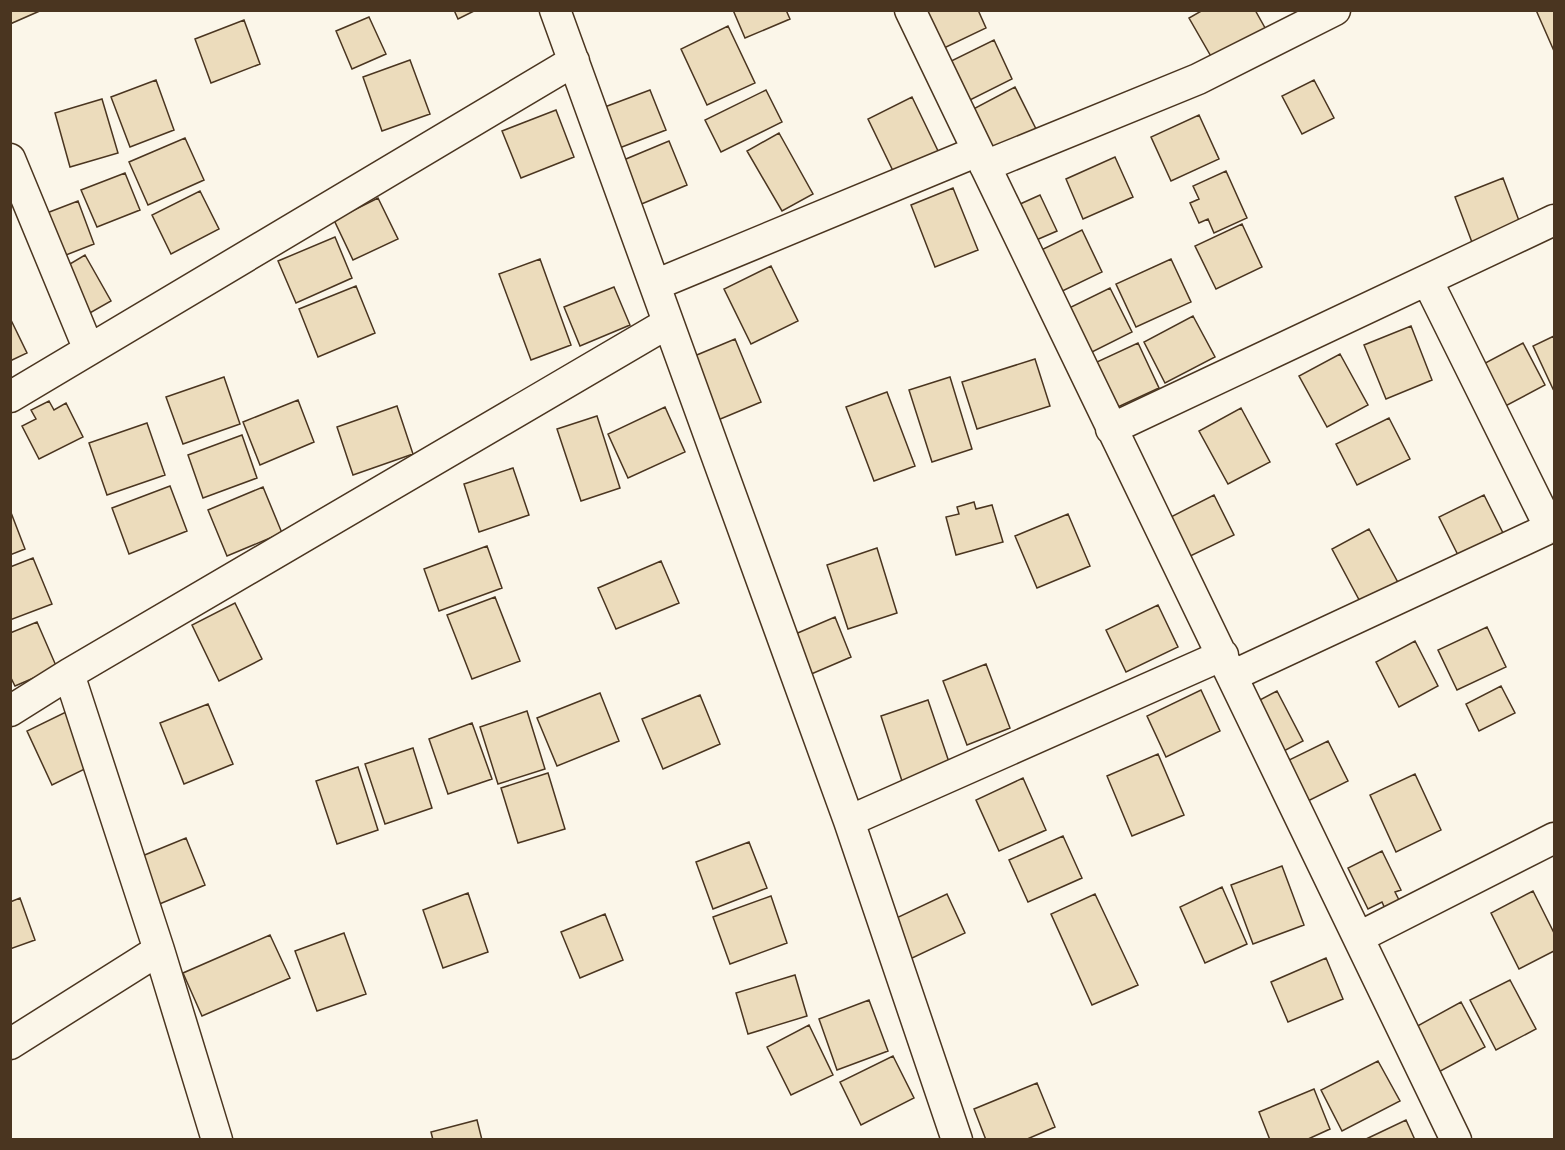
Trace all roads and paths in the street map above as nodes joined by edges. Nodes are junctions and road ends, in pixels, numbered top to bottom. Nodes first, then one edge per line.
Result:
1 (555, 10) edge
2 (910, 10) edge
3 (1335, 10) edge
4 (574, 62) junction
5 (10, 159) edge
6 (982, 159) junction
7 (1554, 220) edge
8 (1427, 280) junction
9 (655, 285) junction
10 (668, 323) junction
11 (89, 350) junction
12 (10, 397) edge
13 (1111, 429) junction
14 (1552, 527) edge
15 (1229, 665) junction
16 (69, 674) junction
17 (10, 711) edge
18 (849, 821) junction
19 (1554, 838) edge
20 (1359, 937) junction
21 (159, 950) junction
22 (10, 1044) edge
23 (217, 1140) edge
24 (957, 1140) edge
25 (1456, 1140) edge

1 - 4 street
2 - 6 street
3 - 6 street
4 - 9 street
4 - 11 street
5 - 11 street
6 - 9 street
6 - 13 street
7 - 8 street
8 - 13 street
8 - 14 street
9 - 10 street
10 - 16 street
10 - 18 street
11 - 12 street
13 - 15 street
14 - 15 street
15 - 18 street
15 - 20 street
16 - 17 street
16 - 21 street
18 - 24 street
19 - 20 street
20 - 25 street
21 - 22 street
21 - 23 street

